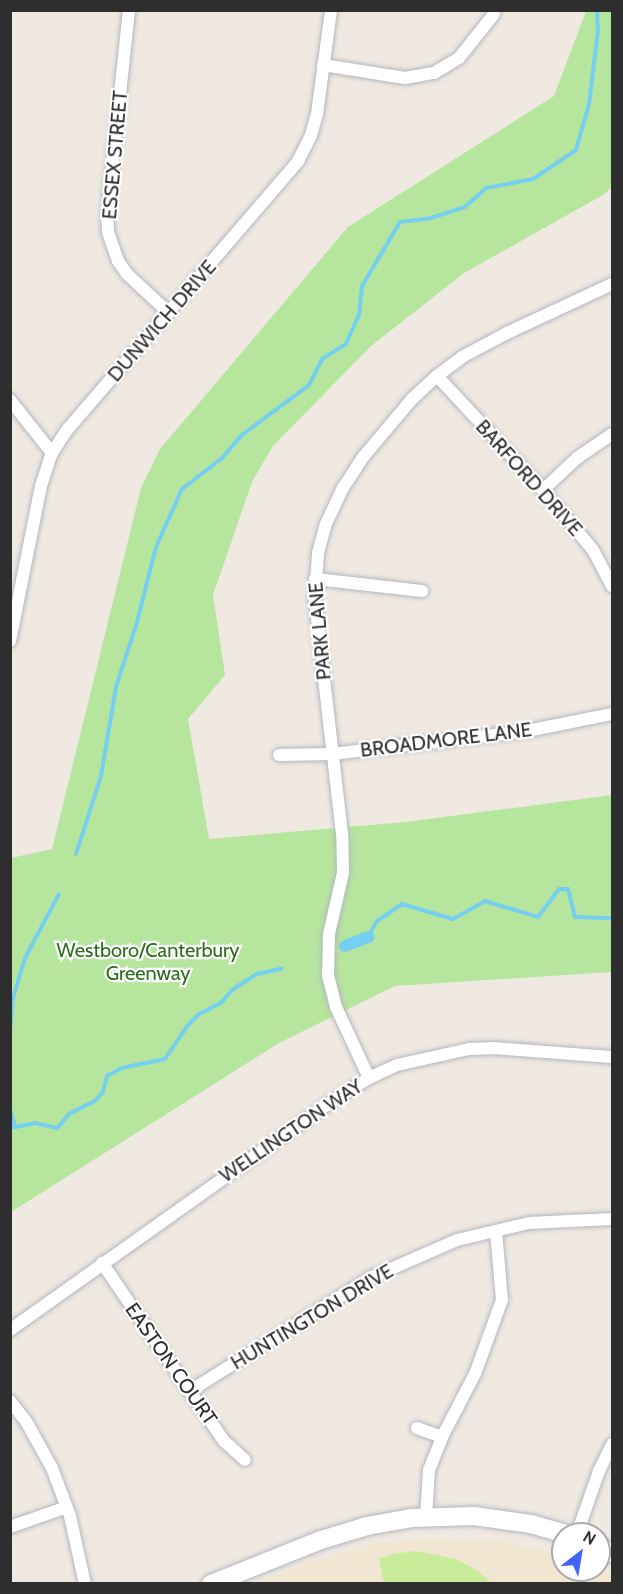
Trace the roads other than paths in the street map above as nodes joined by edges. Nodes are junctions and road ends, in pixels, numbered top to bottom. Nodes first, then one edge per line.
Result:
1 (129, 10) edge
2 (331, 10) edge
3 (494, 14) dead end
4 (323, 65) junction
5 (612, 284) edge
6 (169, 313) junction
7 (437, 376) junction
8 (10, 400) edge
9 (612, 434) edge
10 (52, 453) junction
11 (543, 490) junction
12 (608, 566) edge
13 (315, 579) junction
14 (612, 585) edge
15 (422, 591) dead end
16 (10, 641) edge
17 (612, 714) edge
18 (332, 754) junction
19 (279, 755) dead end
20 (612, 1057) edge
21 (369, 1078) junction
22 (612, 1219) edge
23 (496, 1231) junction
24 (102, 1263) junction
25 (10, 1330) edge
26 (190, 1391) junction
27 (10, 1401) edge
28 (417, 1428) dead end
29 (442, 1437) junction
30 (612, 1443) edge
31 (244, 1460) dead end
32 (67, 1507) junction
33 (426, 1517) junction
34 (581, 1522) edge
35 (10, 1527) edge
36 (551, 1531) edge
37 (85, 1584) edge
38 (211, 1584) edge

1 - 6 street, ESSEX STREET
2 - 4 street, DUNWICH DRIVE
3 - 4 street
4 - 6 street, DUNWICH DRIVE
5 - 7 street, PARK LANE
6 - 10 street, DUNWICH DRIVE
7 - 11 street, BARFORD DRIVE
7 - 13 street, PARK LANE
8 - 10 street
9 - 11 street
10 - 16 street, DUNWICH DRIVE
11 - 12 street, BARFORD DRIVE
12 - 14 street, BARFORD DRIVE
13 - 15 street
13 - 18 street, PARK LANE
17 - 18 street, BROADMORE LANE
18 - 19 street, BROADMORE LANE
18 - 21 street, PARK LANE
20 - 21 street, WELLINGTON WAY
21 - 24 street, WELLINGTON WAY
22 - 23 street, HUNTINGTON DRIVE
23 - 26 street, HUNTINGTON DRIVE
23 - 29 street
24 - 25 street, WELLINGTON WAY
24 - 26 street, EASTON COURT
26 - 31 street, EASTON COURT
27 - 32 street
28 - 29 street
29 - 33 street
30 - 34 street
32 - 35 street
32 - 37 street
33 - 36 street
33 - 38 street

